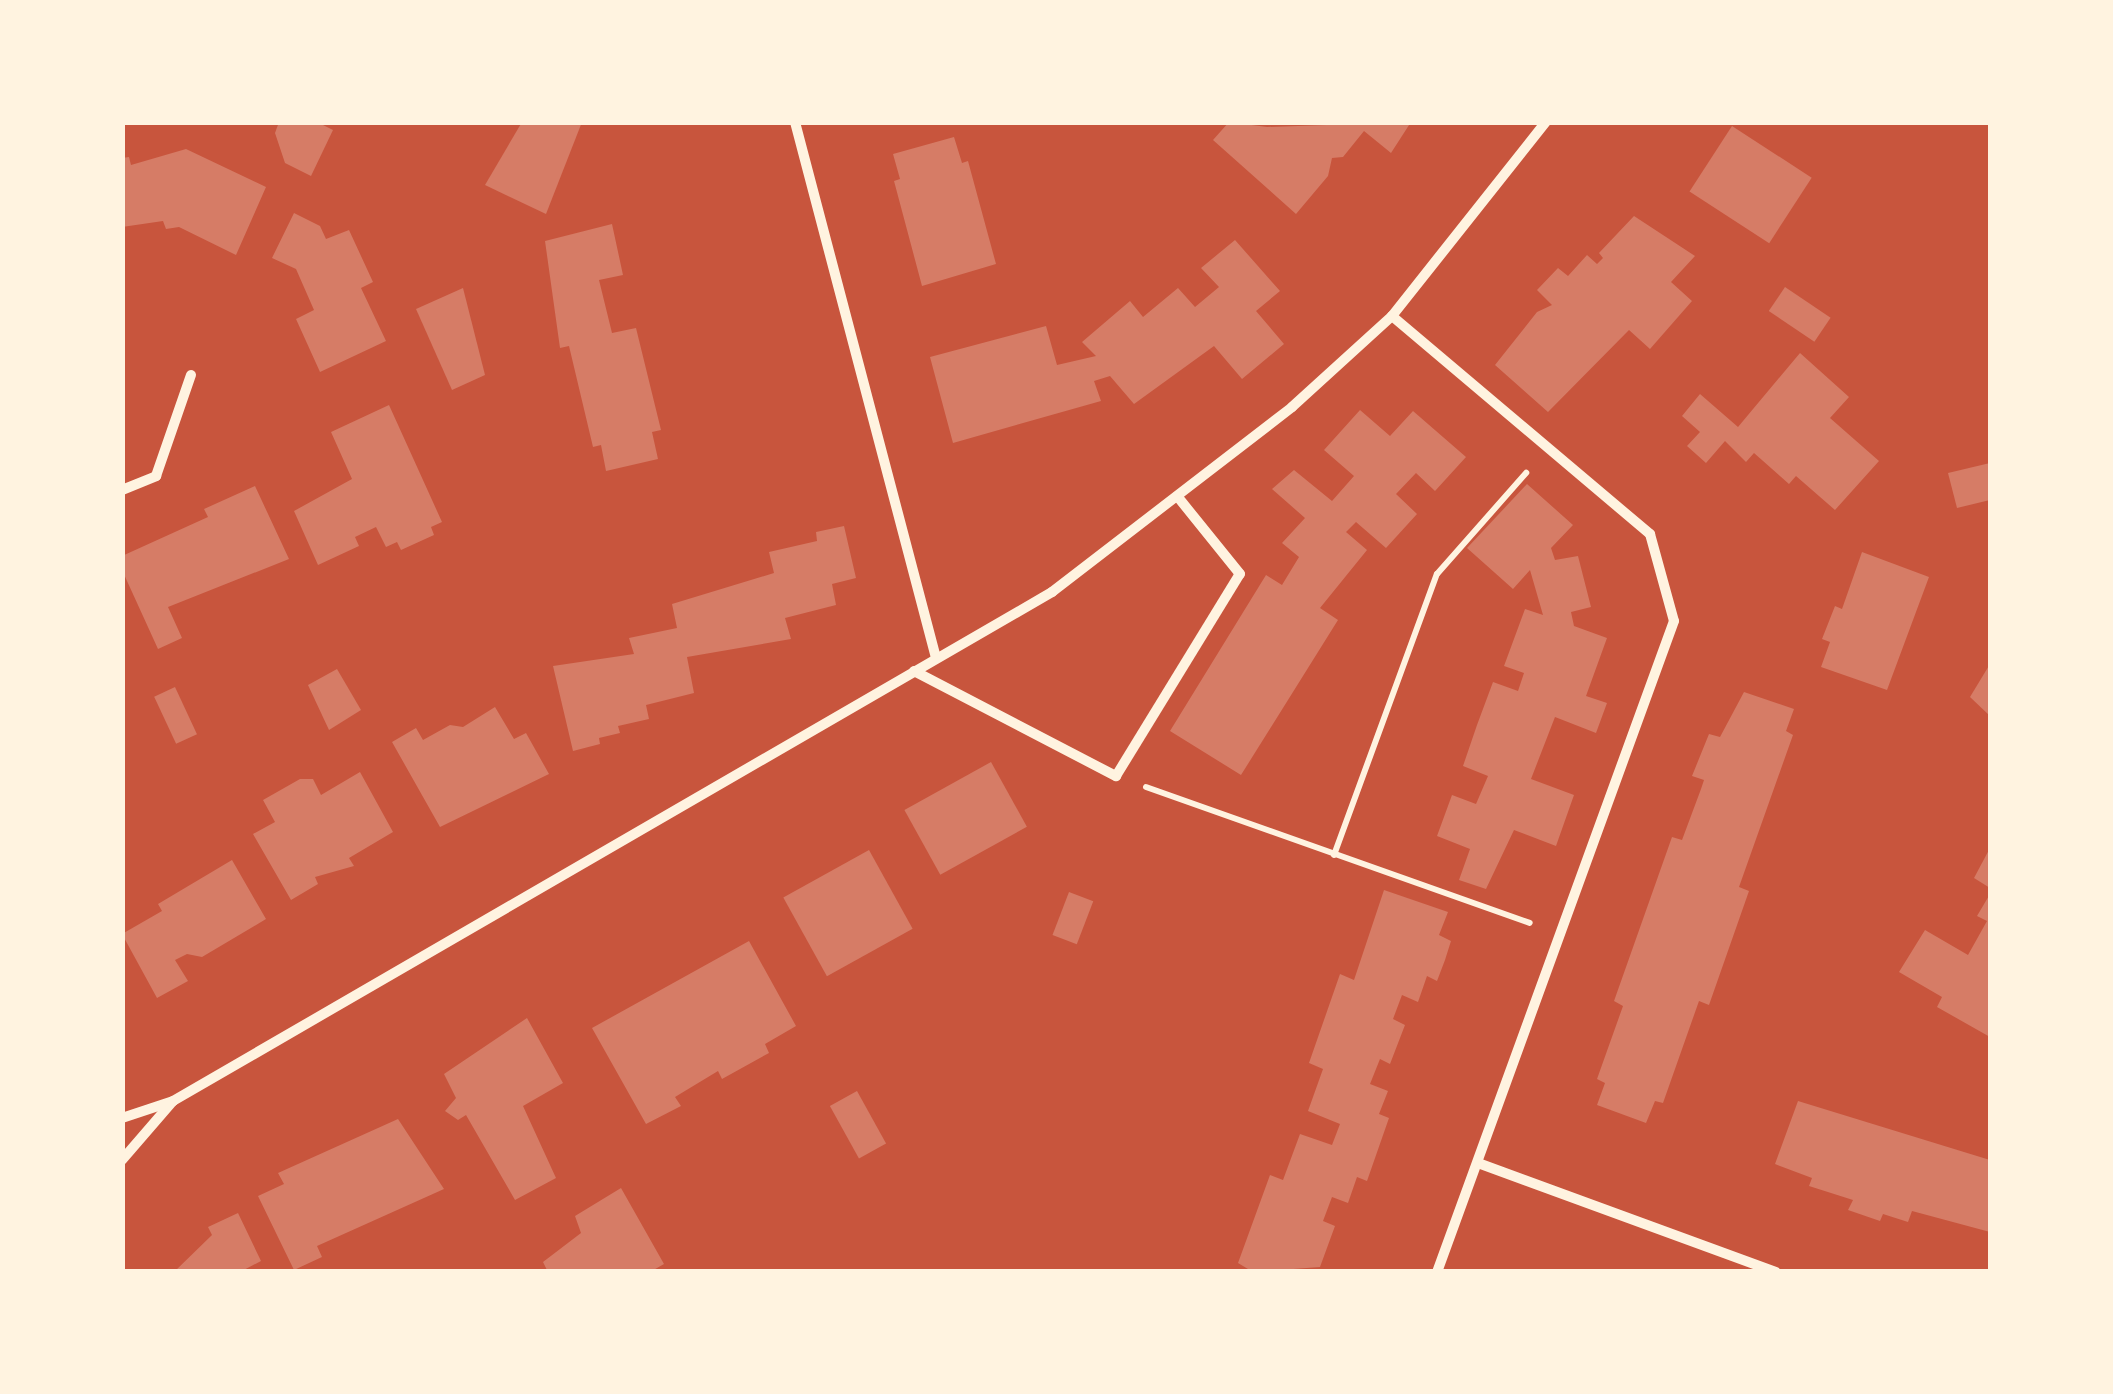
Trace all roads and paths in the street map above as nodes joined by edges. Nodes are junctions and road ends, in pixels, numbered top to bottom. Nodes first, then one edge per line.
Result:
1 (795, 122) edge
2 (1546, 122) edge
3 (1392, 316) junction
4 (192, 375) dead end
5 (1551, 446) junction
6 (122, 490) edge
7 (1177, 496) junction
8 (936, 658) junction
9 (914, 671) junction
10 (1116, 776) junction
11 (1334, 855) junction
12 (1561, 934) junction
13 (173, 1101) junction
14 (122, 1118) edge
15 (122, 1160) edge
16 (1478, 1163) junction
17 (1437, 1272) edge
18 (1776, 1272) edge

1 - 8 street
2 - 3 street
3 - 5 street
3 - 7 street
4 - 6 street
5 - 11 path
5 - 12 street
7 - 8 street
7 - 10 street
8 - 9 street
9 - 10 street
9 - 13 street
10 - 11 path
11 - 12 path
12 - 16 street
13 - 14 street
13 - 15 street
16 - 17 street
16 - 18 street

